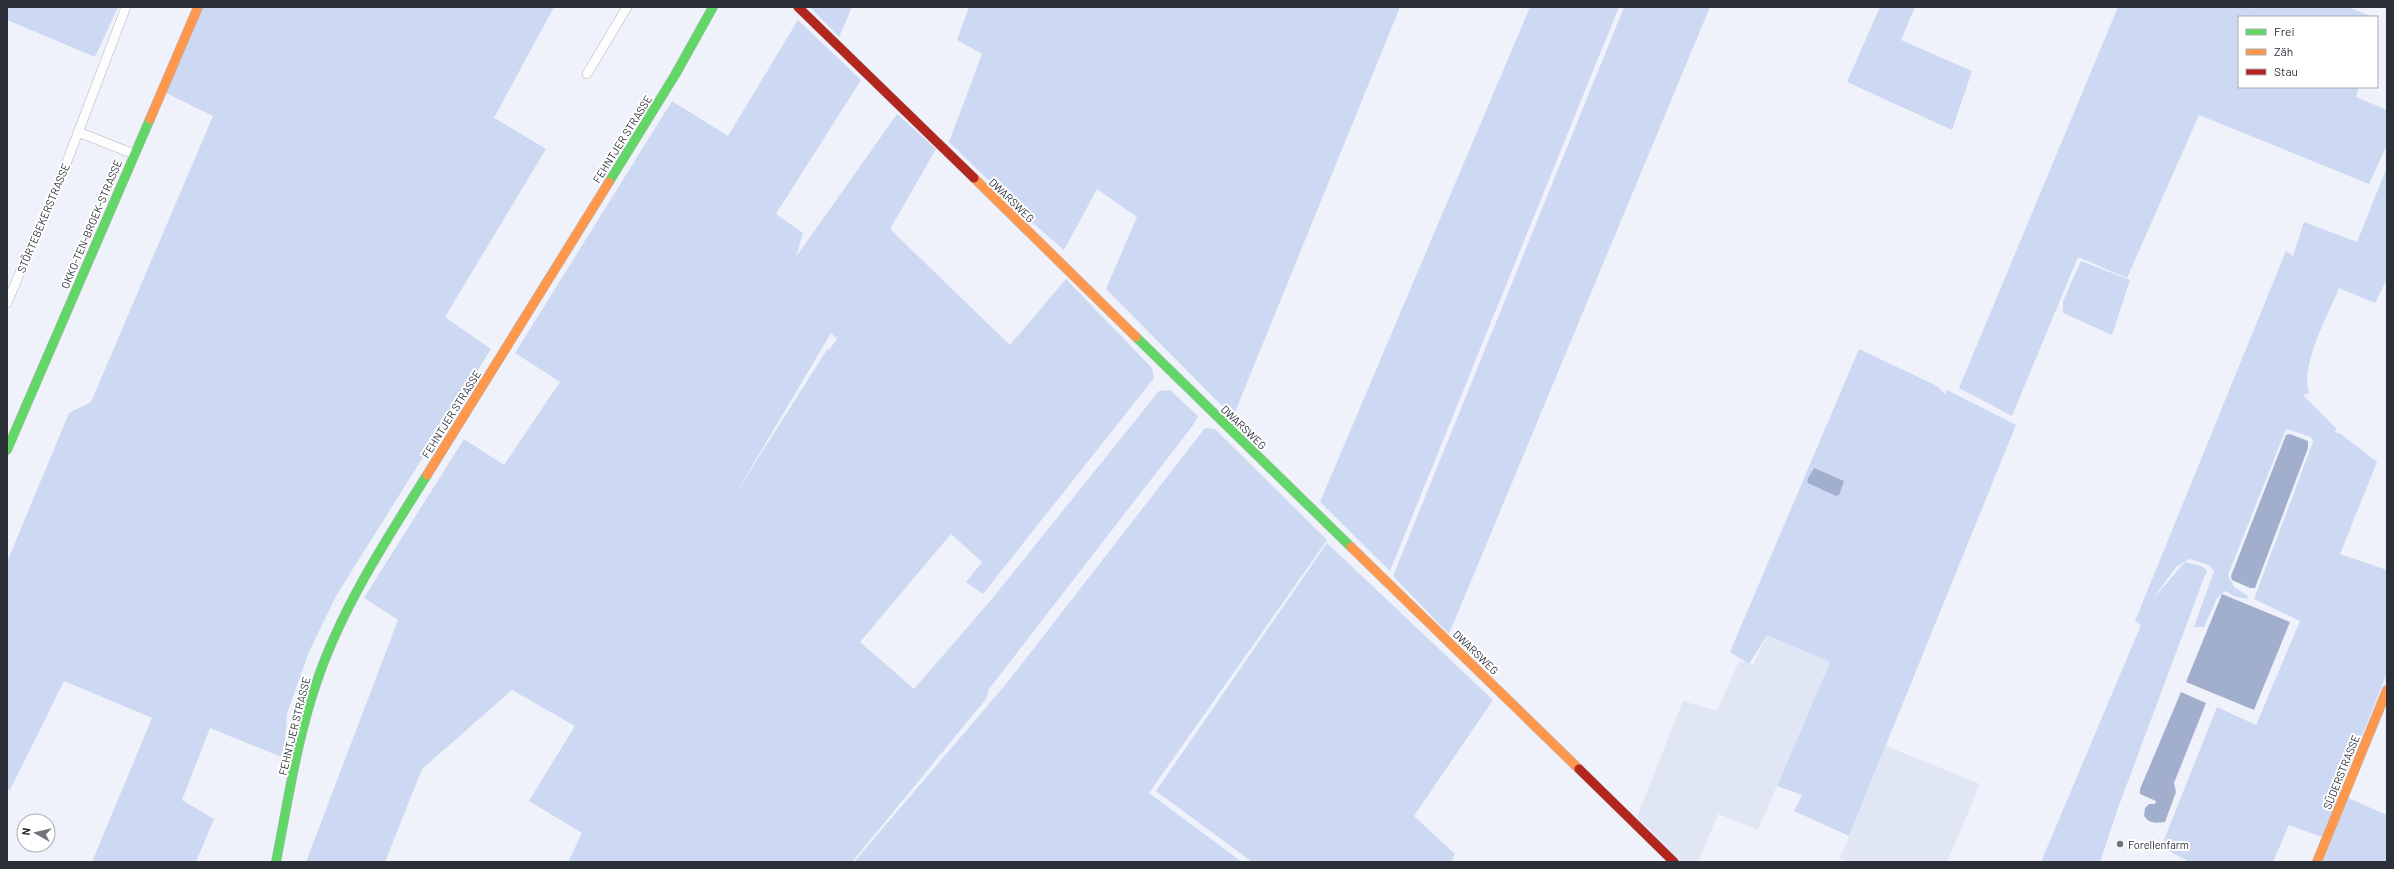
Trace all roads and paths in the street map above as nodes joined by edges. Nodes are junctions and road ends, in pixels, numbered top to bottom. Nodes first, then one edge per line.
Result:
1 (126, 7) edge
2 (198, 7) edge
3 (627, 7) edge
4 (713, 7) edge
5 (798, 7) edge
6 (587, 74) dead end
7 (78, 132) junction
8 (134, 154) junction
9 (7, 303) edge
10 (7, 450) edge
11 (2387, 690) edge
12 (276, 862) edge
13 (1674, 862) edge
14 (2318, 862) edge

1 - 7 street, STÖRTEBEKERSTRASSE
2 - 8 street, OKKO-TEN-BROEK-STRASSE
3 - 6 street
4 - 12 street, FEHNTJER STRASSE
5 - 13 street, DWARSWEG
7 - 8 street
7 - 9 street, STÖRTEBEKERSTRASSE
8 - 10 street, OKKO-TEN-BROEK-STRASSE
11 - 14 street, SÜDERSTRASSE

